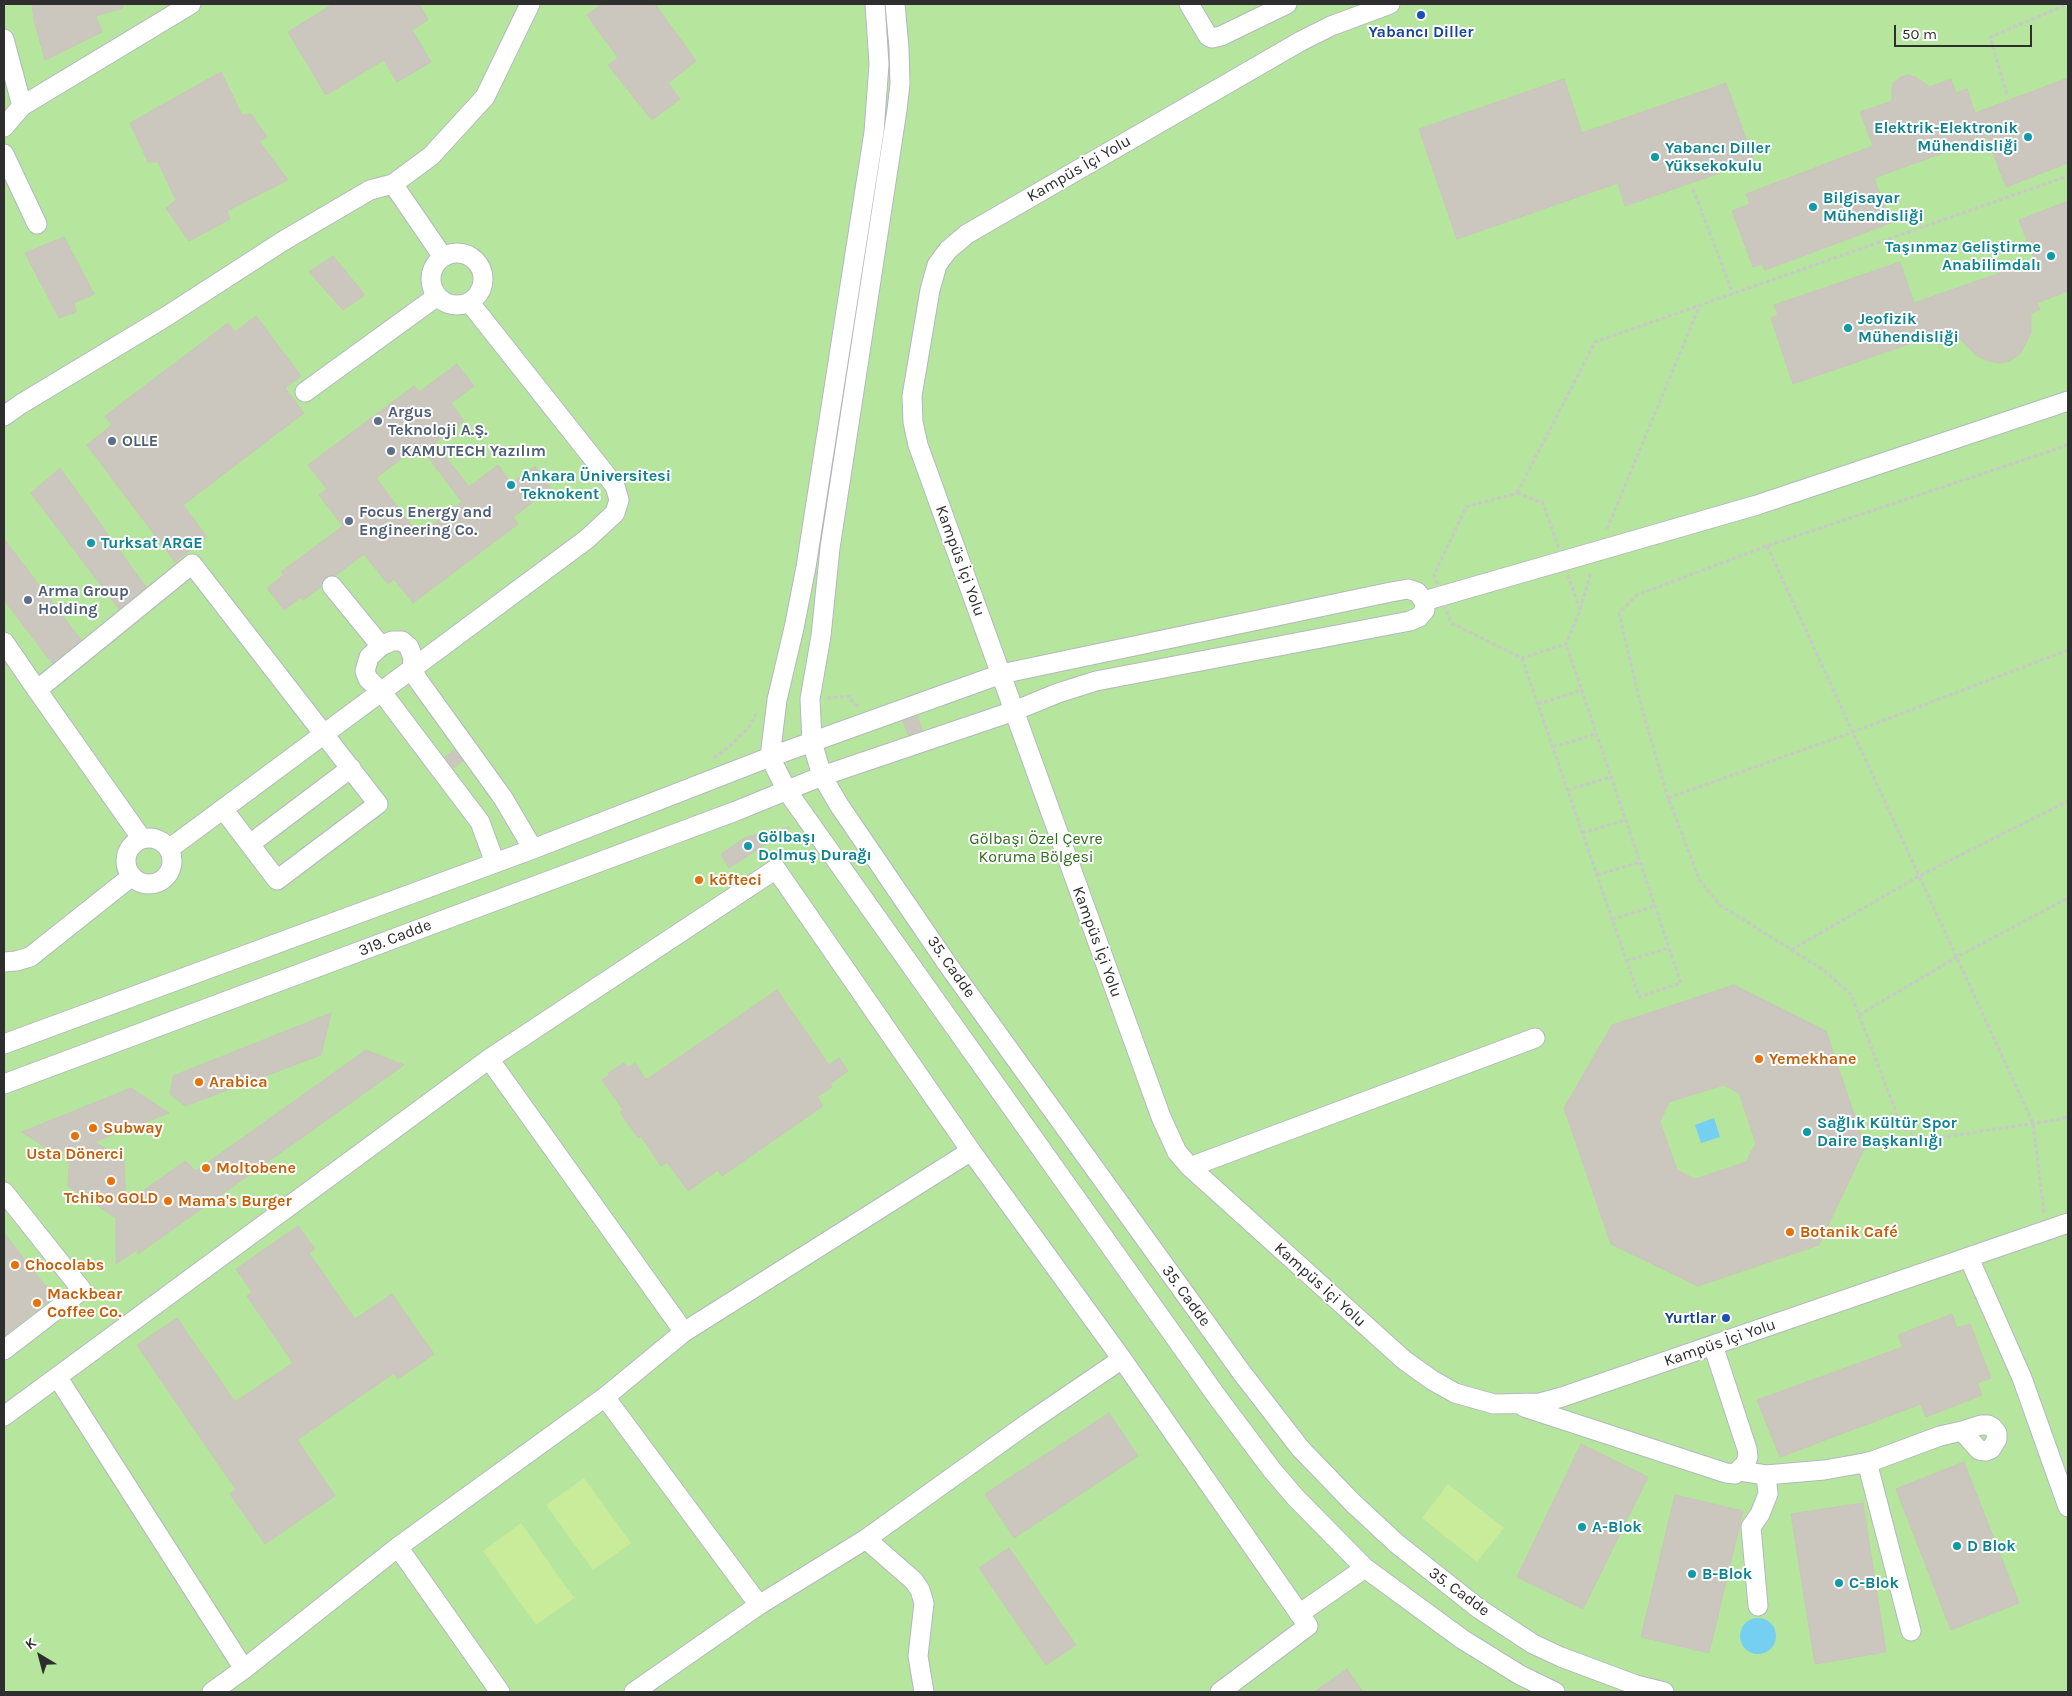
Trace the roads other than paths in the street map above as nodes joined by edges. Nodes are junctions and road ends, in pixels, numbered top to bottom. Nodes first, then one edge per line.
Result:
1 (190, 4) edge
2 (530, 4) edge
3 (875, 4) edge
4 (895, 4) edge
5 (1189, 4) edge
6 (1287, 4) edge
7 (1390, 4) edge
8 (4, 39) edge
9 (4, 43) edge
10 (22, 106) junction
11 (4, 127) edge
12 (4, 154) edge
13 (393, 184) junction
14 (37, 224) dead end
15 (443, 257) junction
16 (436, 296) junction
17 (470, 303) junction
18 (305, 392) dead end
19 (2068, 400) edge
20 (4, 416) edge
21 (332, 586) dead end
22 (1424, 601) junction
23 (4, 642) edge
24 (381, 646) junction
25 (412, 669) junction
26 (1001, 674) junction
27 (37, 690) junction
28 (382, 691) junction
29 (1014, 711) junction
30 (325, 733) junction
31 (812, 742) junction
32 (770, 757) junction
33 (351, 768) junction
34 (822, 776) junction
35 (787, 791) junction
36 (223, 809) junction
37 (142, 839) junction
38 (250, 844) junction
39 (169, 849) junction
40 (533, 849) junction
41 (495, 863) junction
42 (132, 876) junction
43 (4, 962) edge
44 (1535, 1038) dead end
45 (4, 1044) edge
46 (489, 1059) junction
47 (4, 1084) edge
48 (971, 1152) junction
49 (1190, 1167) junction
50 (4, 1192) edge
51 (2068, 1224) edge
52 (1969, 1258) junction
53 (684, 1332) junction
54 (1713, 1345) junction
55 (4, 1350) edge
56 (1122, 1359) junction
57 (58, 1378) junction
58 (605, 1397) junction
59 (1516, 1404) junction
60 (4, 1416) edge
61 (1962, 1431) dead end
62 (1867, 1462) junction
63 (1740, 1471) junction
64 (1766, 1475) junction
65 (2068, 1507) edge
66 (866, 1539) junction
67 (398, 1547) junction
68 (1365, 1568) junction
69 (759, 1604) junction
70 (1758, 1606) dead end
71 (1299, 1614) junction
72 (1911, 1631) dead end
73 (244, 1669) junction
74 (212, 1692) edge
75 (500, 1692) edge
76 (634, 1692) edge
77 (924, 1692) edge
78 (1220, 1692) edge
79 (1554, 1692) edge
80 (1664, 1692) edge

1 - 10 street
2 - 13 street
3 - 32 street
4 - 31 street, 35. Cadde
5 - 6 street
7 - 26 street, Kampüs İçi Yolu
8 - 9 street
9 - 10 street
10 - 11 street
12 - 14 street
13 - 15 street
13 - 20 street
15 - 16 street
15 - 17 street
16 - 17 street
16 - 18 street
17 - 25 street
19 - 22 street
21 - 24 street
22 - 26 street
22 - 29 street, 319. Cadde
23 - 27 street
24 - 25 street
24 - 28 street
25 - 28 street
25 - 40 street
26 - 29 street, Kampüs İçi Yolu
26 - 31 street
27 - 30 street
27 - 37 street
28 - 30 street
28 - 41 street
29 - 34 street, 319. Cadde
29 - 49 street, Kampüs İçi Yolu
30 - 33 street
30 - 36 street
31 - 32 street
31 - 34 street, 35. Cadde
32 - 35 street, 35. Cadde
32 - 40 street
33 - 38 street
33 - 38 street
34 - 35 street, 319. Cadde
34 - 80 street, 35. Cadde
35 - 47 street, 319. Cadde
35 - 68 street, 35. Cadde
36 - 38 street
36 - 39 street
37 - 39 street
37 - 42 street
39 - 42 street
40 - 41 street
41 - 45 street
42 - 43 street
44 - 49 street
46 - 48 street
46 - 53 street
46 - 57 street
48 - 53 street
48 - 56 street
49 - 59 street, Kampüs İçi Yolu
50 - 55 street
51 - 52 street, Kampüs İçi Yolu
52 - 54 street, Kampüs İçi Yolu
52 - 65 street
53 - 58 street
54 - 59 street, Kampüs İçi Yolu
54 - 63 street
56 - 66 street
56 - 71 street
57 - 60 street
57 - 73 street
58 - 67 street
58 - 69 street
59 - 63 street
61 - 62 street
62 - 64 street
62 - 72 street
63 - 64 street
64 - 70 street
66 - 69 street
66 - 77 street
67 - 73 street
67 - 75 street
68 - 71 street
68 - 79 street, 35. Cadde
69 - 76 street
71 - 78 street
73 - 74 street

